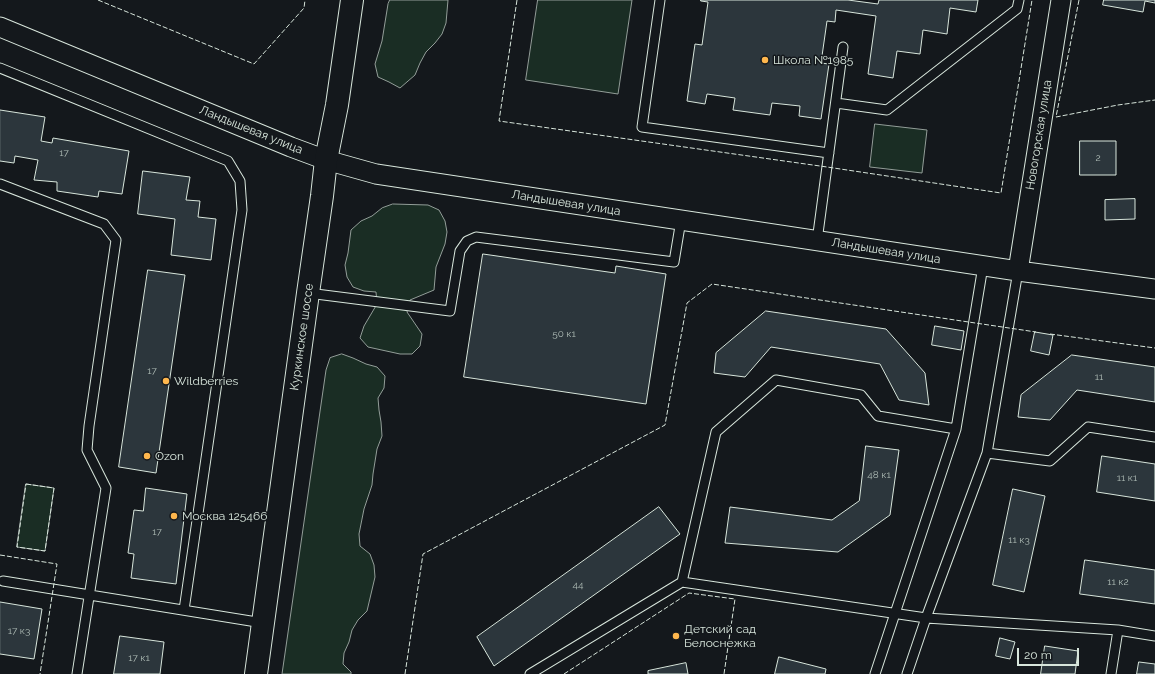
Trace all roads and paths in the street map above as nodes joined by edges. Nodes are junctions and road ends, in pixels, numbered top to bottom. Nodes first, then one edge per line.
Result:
1 (352, 0) edge
2 (660, 0) edge
3 (1019, 0) edge
4 (1061, 0) edge
5 (0, 27) edge
6 (843, 47) dead end
7 (0, 68) edge
8 (836, 103) junction
9 (829, 153) junction
10 (326, 160) junction
11 (0, 184) edge
12 (681, 220) junction
13 (817, 241) junction
14 (983, 266) junction
15 (1018, 271) junction
16 (1155, 289) edge
17 (308, 293) junction
18 (956, 429) junction
19 (1155, 437) edge
20 (987, 453) junction
21 (4, 581) dead end
22 (682, 582) junction
23 (90, 595) junction
24 (184, 610) junction
25 (895, 613) junction
26 (926, 618) junction
27 (263, 623) junction
28 (1118, 630) junction
29 (1155, 636) edge
30 (77, 674) edge
31 (256, 674) edge
32 (530, 674) edge
33 (875, 674) edge
34 (907, 674) edge
35 (1111, 674) edge

1 - 10 main road, Куркинское шоссе
2 - 9 lane
3 - 8 lane
4 - 15 street, Новогорская улица
5 - 10 street, Ландышевая улица
6 - 8 lane
7 - 24 lane
8 - 9 lane
9 - 13 lane
10 - 12 street, Ландышевая улица
10 - 17 main road, Куркинское шоссе
11 - 23 lane
12 - 13 street, Ландышевая улица
12 - 17 lane
13 - 14 street, Ландышевая улица
14 - 15 street, Ландышевая улица
14 - 18 lane
15 - 16 street, Ландышевая улица
15 - 20 lane
17 - 27 main road, Куркинское шоссе
18 - 22 lane
18 - 25 lane
19 - 20 lane
20 - 26 lane
21 - 23 lane
22 - 25 lane
22 - 32 lane
23 - 24 lane
23 - 30 lane
24 - 27 lane
25 - 26 lane
25 - 33 lane
26 - 28 lane
26 - 34 lane
27 - 31 main road, Куркинское шоссе
28 - 29 lane
28 - 35 lane

